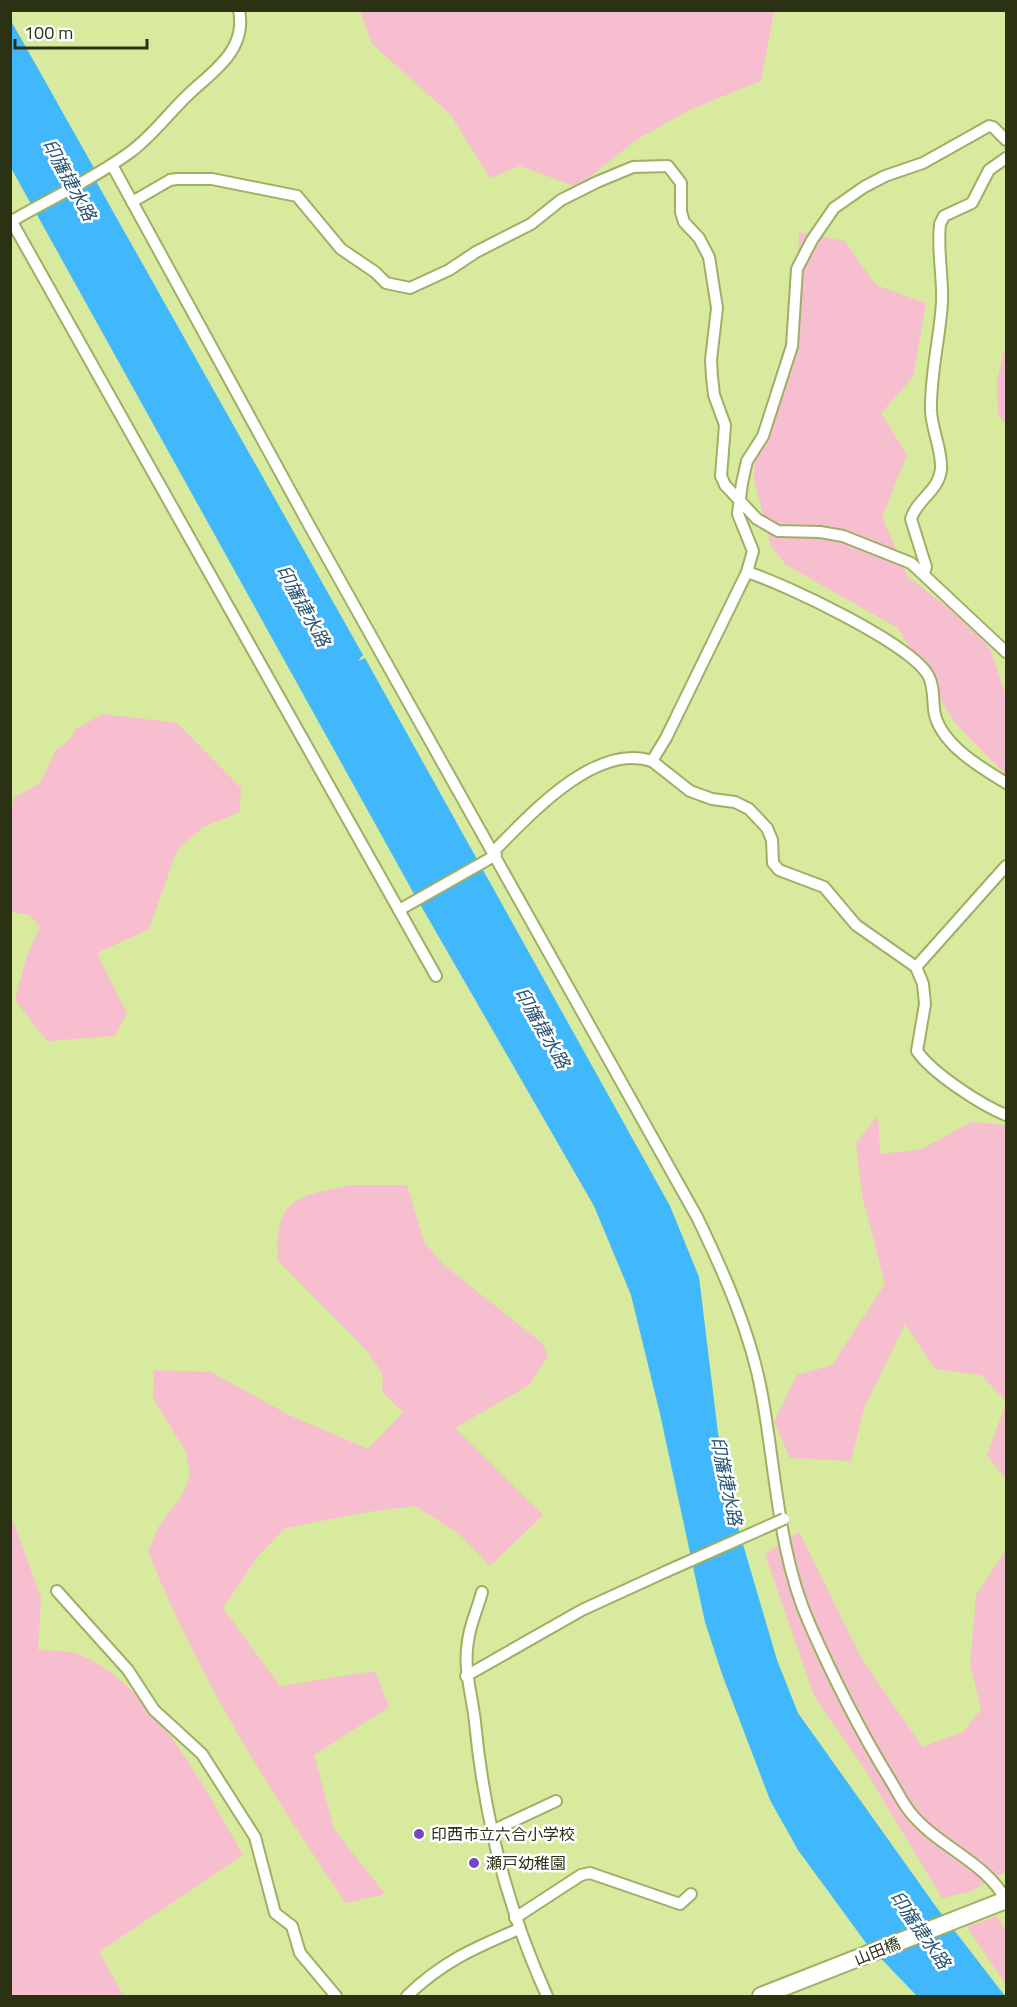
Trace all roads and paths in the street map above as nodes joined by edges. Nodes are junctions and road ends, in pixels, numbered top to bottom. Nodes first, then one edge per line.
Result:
1 (239, 10) edge
2 (1006, 140) edge
3 (1006, 158) edge
4 (110, 166) junction
5 (132, 202) junction
6 (11, 221) edge
7 (738, 501) junction
8 (747, 572) junction
9 (924, 573) junction
10 (1006, 652) edge
11 (652, 761) junction
12 (1006, 783) edge
13 (495, 853) junction
14 (1006, 866) edge
15 (399, 910) junction
16 (916, 967) junction
17 (436, 976) dead end
18 (1006, 1114) edge
19 (784, 1519) dead end
20 (57, 1591) dead end
21 (482, 1592) dead end
22 (466, 1676) junction
23 (556, 1801) dead end
24 (494, 1830) junction
25 (691, 1894) dead end
26 (1006, 1900) edge
27 (517, 1924) junction
28 (336, 1996) edge
29 (407, 1996) edge
30 (546, 1996) edge
31 (761, 1996) edge

1 - 4 street
2 - 7 street
3 - 9 street
4 - 5 street
4 - 6 street
5 - 7 street
5 - 13 street
6 - 15 street
7 - 8 street
7 - 9 street
8 - 11 street
8 - 12 street
9 - 10 street
11 - 13 street
11 - 16 street
13 - 15 street
13 - 26 street
14 - 16 street
15 - 17 street
16 - 18 street
19 - 22 street, bridge
20 - 28 street
21 - 22 street
22 - 24 street
23 - 24 street
24 - 27 street
25 - 27 street
26 - 31 main road, 山田橋
27 - 29 street
27 - 30 street

